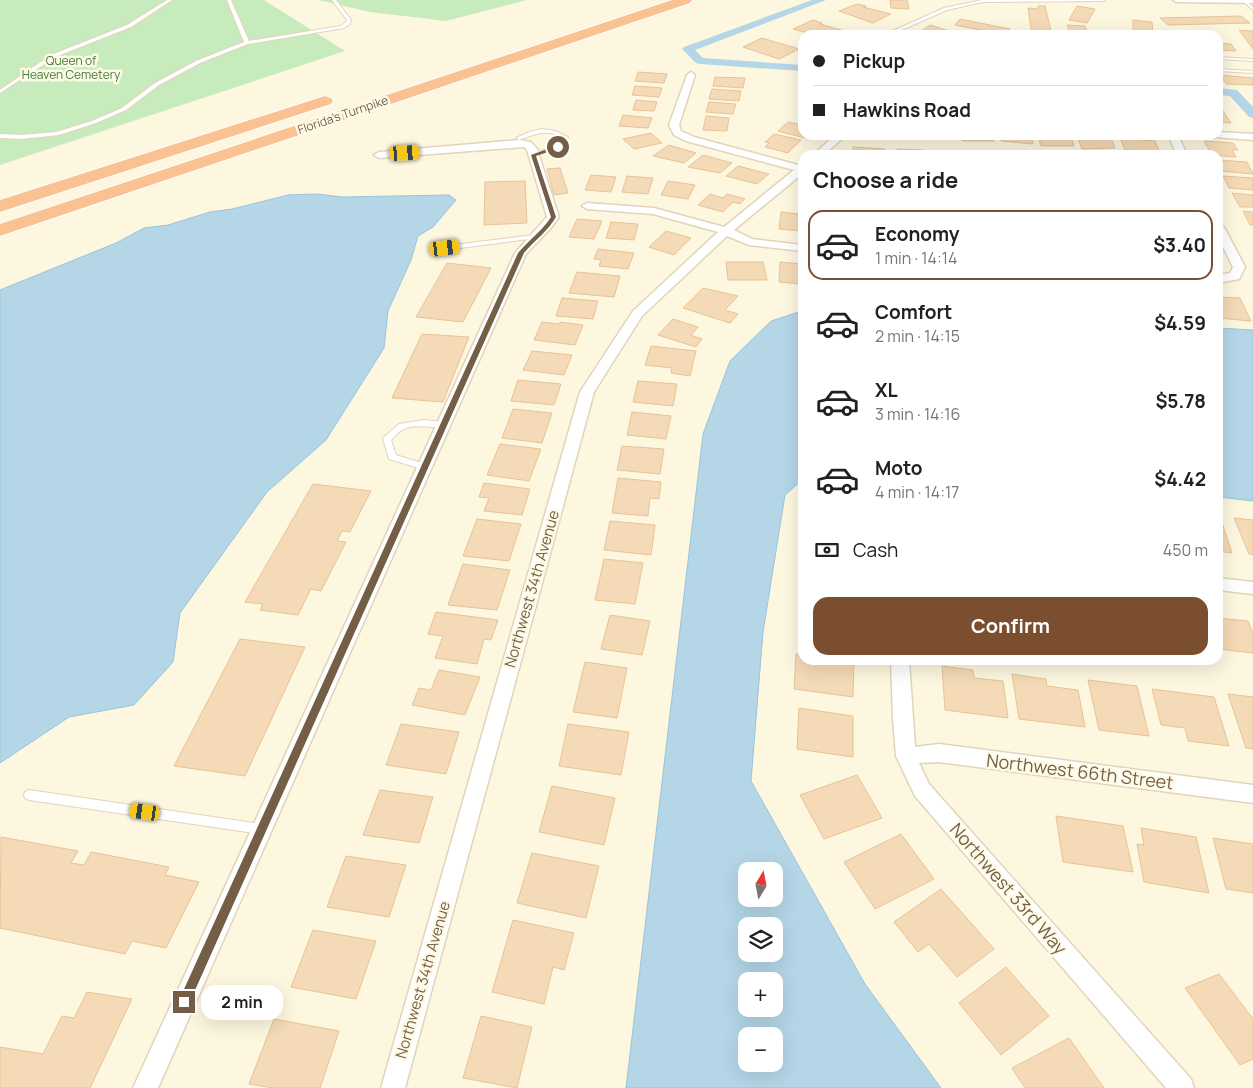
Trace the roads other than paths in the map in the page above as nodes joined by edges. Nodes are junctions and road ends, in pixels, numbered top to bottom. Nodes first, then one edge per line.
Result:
1 (170, 0) edge
2 (229, 0) edge
3 (334, 0) edge
4 (685, 0) edge
5 (1103, 0) edge
6 (1177, 0) edge
7 (1245, 0) edge
8 (1253, 1) edge
9 (1253, 10) edge
10 (898, 30) edge
11 (247, 43) junction
12 (1223, 58) edge
13 (1253, 60) edge
14 (1223, 70) edge
15 (1253, 72) edge
16 (692, 75) dead end
17 (0, 92) edge
18 (341, 96) dead end
19 (1223, 135) edge
20 (0, 136) edge
21 (1253, 137) edge
22 (518, 138) dead end
23 (835, 140) edge
24 (824, 150) edge
25 (379, 155) dead end
26 (534, 155) junction
27 (798, 168) edge
28 (798, 172) edge
29 (0, 206) edge
30 (588, 206) dead end
31 (0, 230) edge
32 (726, 232) junction
33 (1223, 236) edge
34 (534, 237) junction
35 (445, 248) dead end
36 (798, 248) edge
37 (1235, 276) joint
38 (1223, 278) edge
39 (444, 425) junction
40 (425, 467) junction
41 (1223, 585) edge
42 (1253, 588) edge
43 (900, 665) edge
44 (906, 756) junction
45 (1253, 794) edge
46 (29, 795) dead end
47 (262, 830) junction
48 (145, 1088) edge
49 (393, 1088) edge
50 (1182, 1088) edge

1 - 17 lane
2 - 11 lane
3 - 11 lane
4 - 31 highway, Florida's Turnpike
5 - 10 lane
6 - 7 street
7 - 8 street
7 - 9 lane
11 - 20 lane
12 - 13 lane
14 - 15 lane
16 - 27 street, Northwest 34th Avenue
18 - 29 highway, Florida's Turnpike
19 - 21 street
22 - 26 lane
23 - 24 street
25 - 26 street
26 - 34 street
28 - 32 street, Northwest 34th Avenue
30 - 32 street
32 - 36 street
32 - 49 street, Northwest 34th Avenue
33 - 37 street
34 - 35 lane
34 - 39 street
37 - 38 street
39 - 40 street
39 - 40 lane
40 - 47 street
41 - 42 street
43 - 44 street, Northwest 33rd Way
44 - 45 street, Northwest 66th Street
44 - 50 street, Northwest 33rd Way
46 - 47 lane
47 - 48 street

